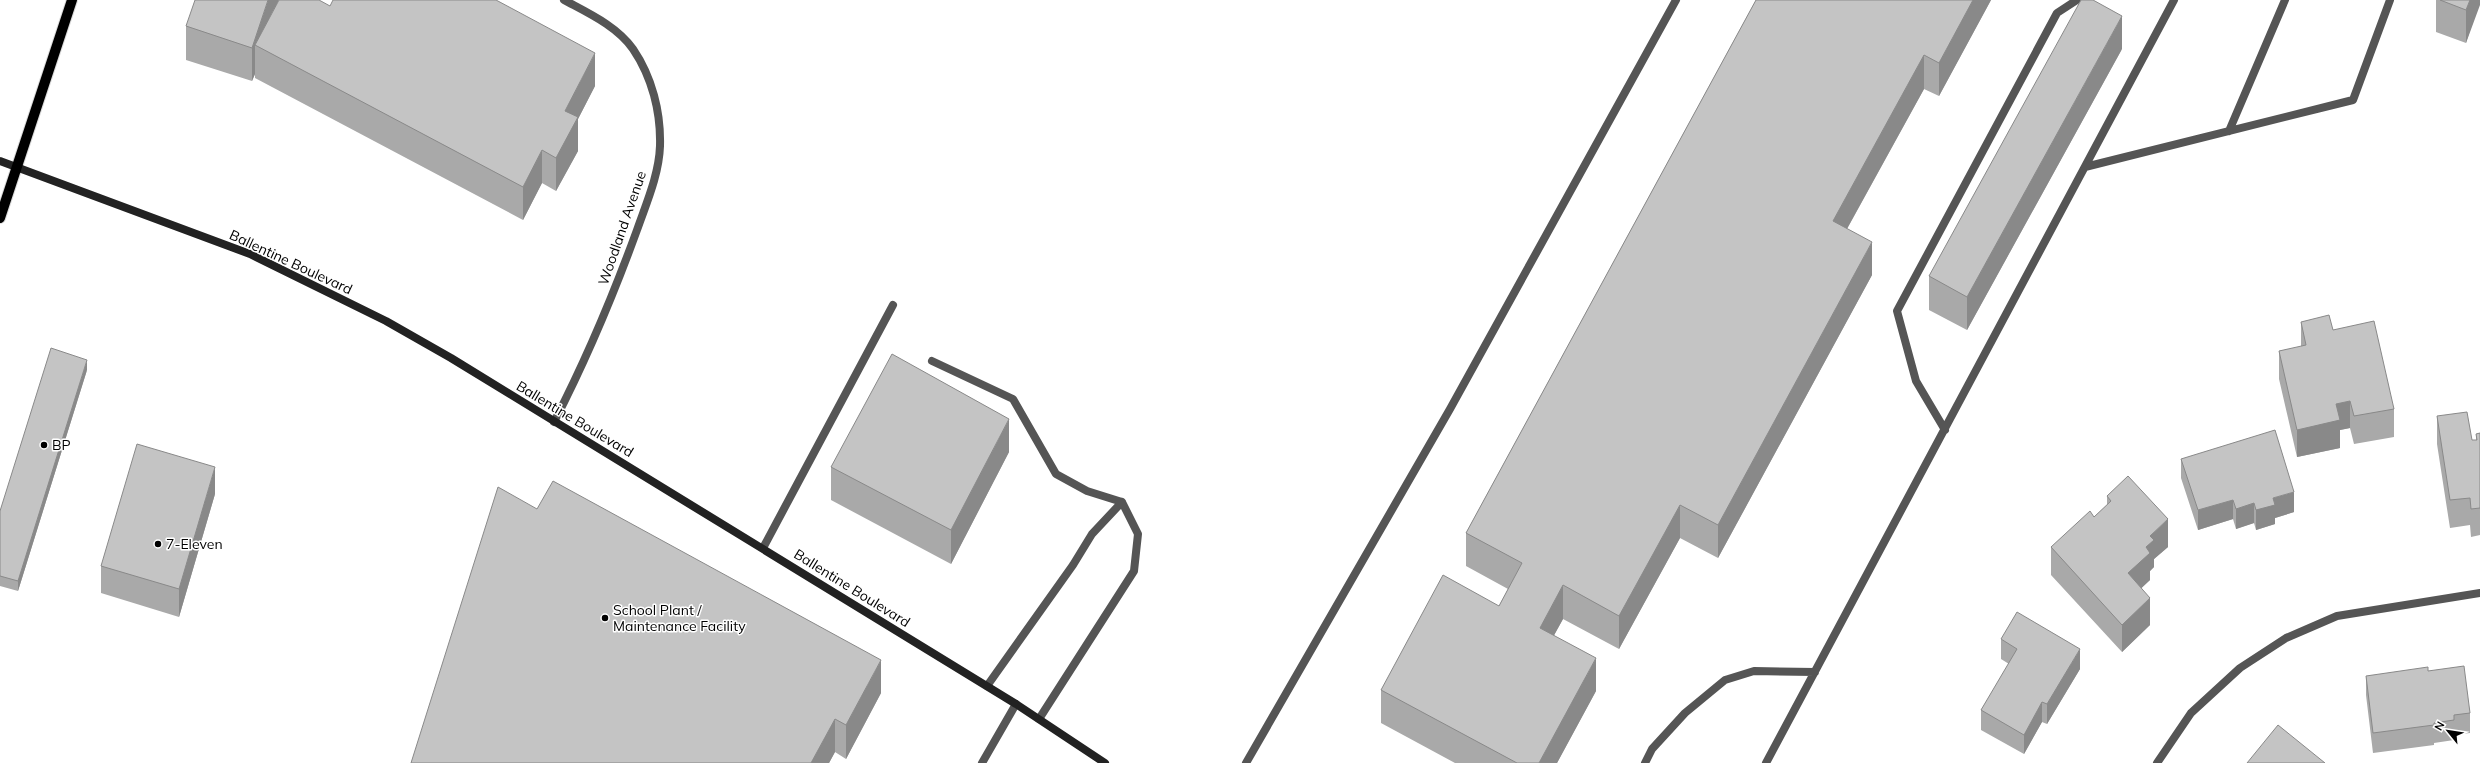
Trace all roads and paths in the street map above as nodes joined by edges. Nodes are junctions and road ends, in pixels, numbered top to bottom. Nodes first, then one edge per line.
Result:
1 (72, 0) edge
2 (564, 0) edge
3 (1676, 0) edge
4 (2077, 0) edge
5 (2174, 0) edge
6 (2285, 0) edge
7 (2390, 0) edge
8 (2229, 131) junction
9 (0, 161) edge
10 (17, 167) junction
11 (2085, 167) junction
12 (0, 218) edge
13 (892, 305) dead end
14 (932, 361) dead end
15 (554, 422) junction
16 (1945, 430) junction
17 (1122, 502) junction
18 (763, 548) junction
19 (2480, 593) edge
20 (1815, 672) junction
21 (987, 686) junction
22 (1016, 704) junction
23 (1040, 719) junction
24 (982, 763) edge
25 (1105, 763) edge
26 (1246, 763) edge
27 (1645, 763) edge
28 (1766, 763) edge
29 (2157, 763) edge

1 - 10 main road
2 - 15 street, Woodland Avenue
3 - 26 street
4 - 16 street
5 - 11 street
6 - 8 street
7 - 8 street
8 - 11 street
9 - 10 main road, Ballentine Boulevard
10 - 12 main road
10 - 15 main road, Ballentine Boulevard
11 - 16 street
13 - 18 street
14 - 17 street
15 - 18 main road, Ballentine Boulevard
16 - 20 street
17 - 21 street
17 - 23 street
18 - 21 main road, Ballentine Boulevard
19 - 29 street
20 - 27 street
20 - 28 street
21 - 22 main road, Ballentine Boulevard
22 - 23 main road, Ballentine Boulevard
22 - 24 street
23 - 25 main road, Ballentine Boulevard

